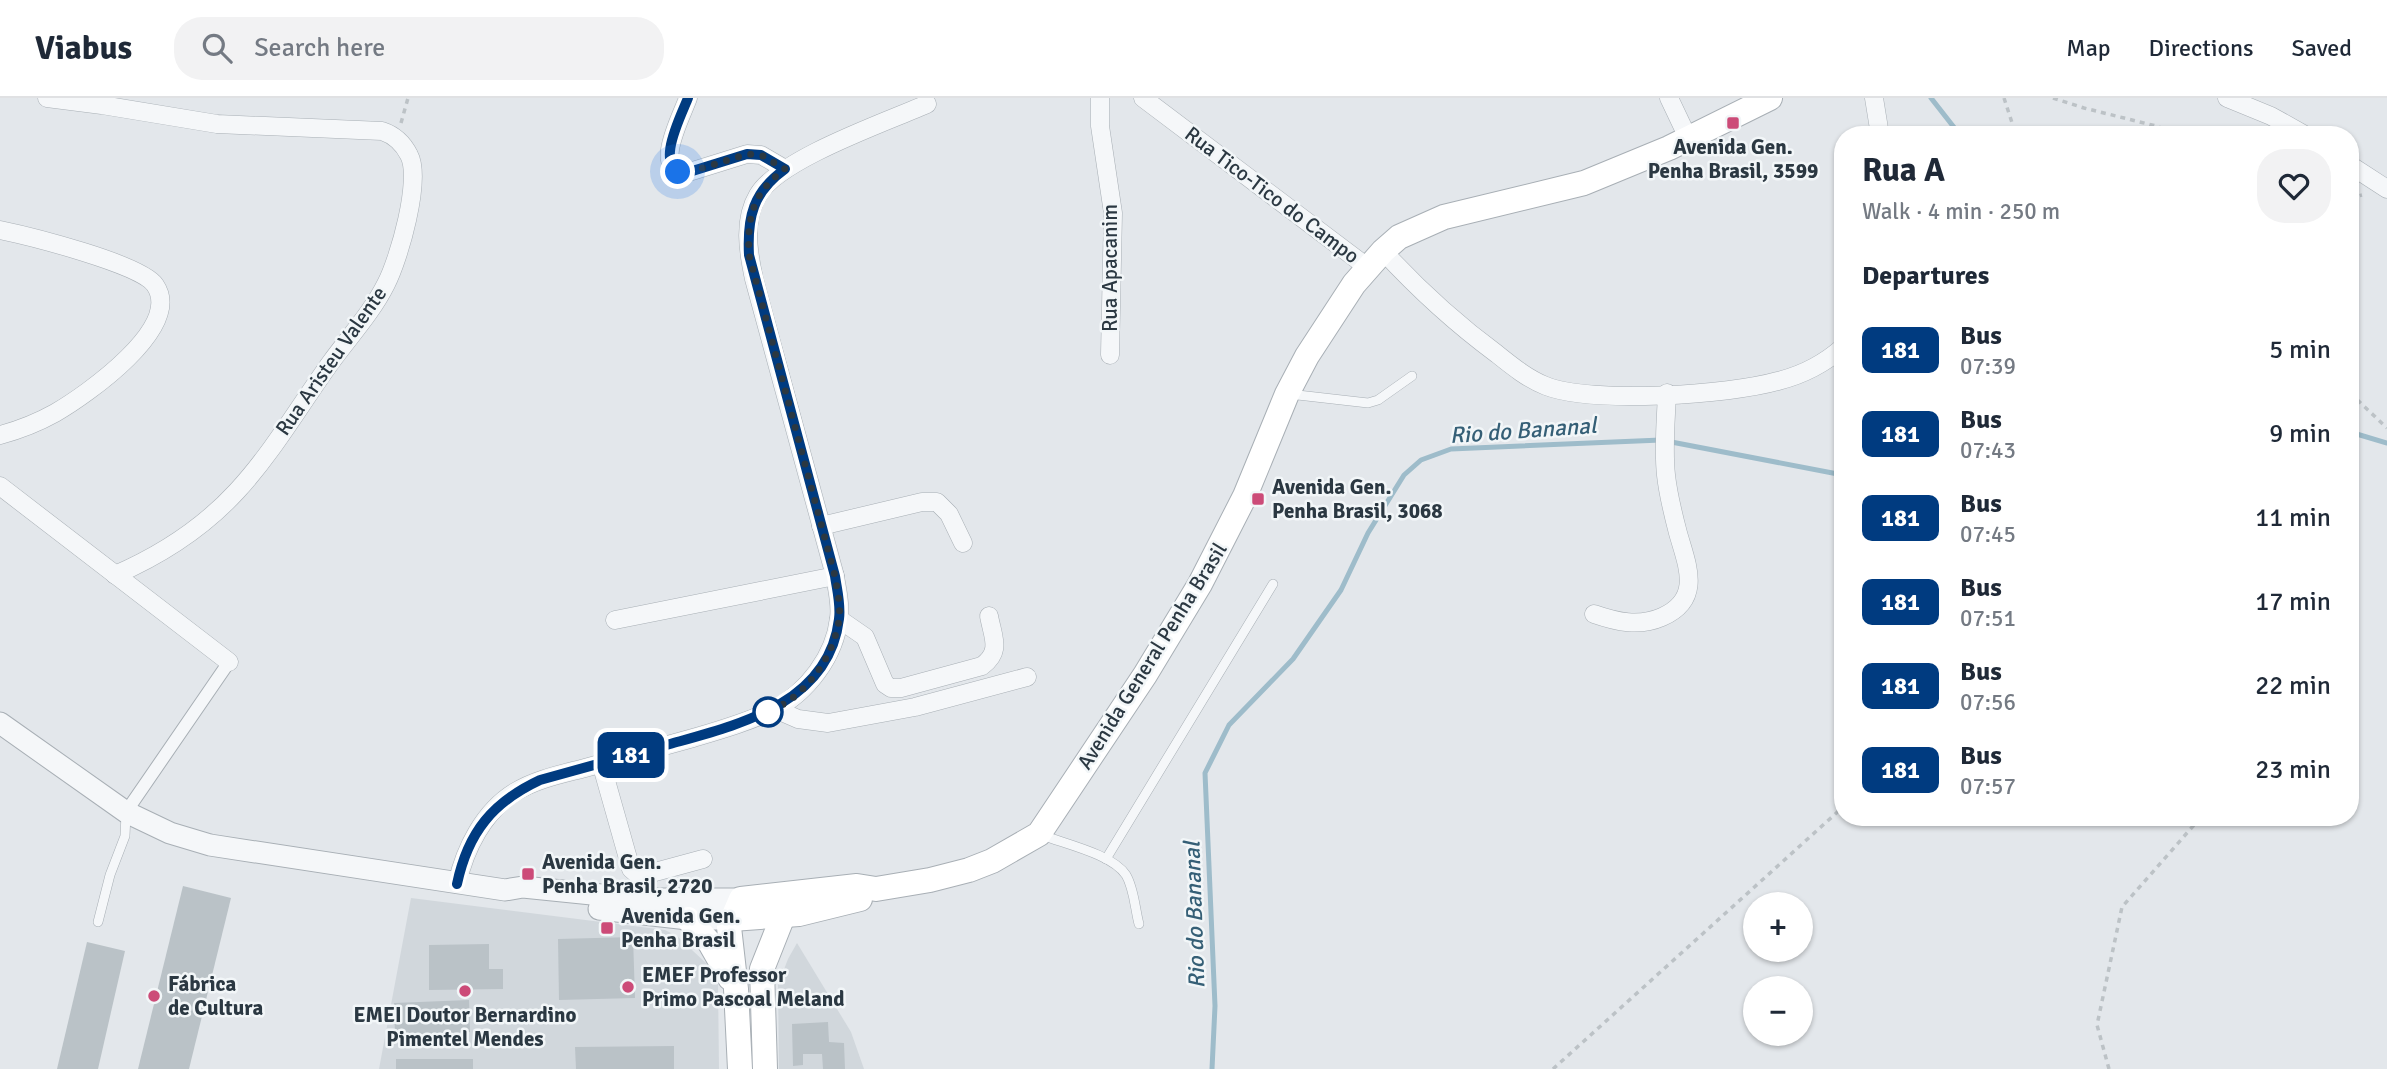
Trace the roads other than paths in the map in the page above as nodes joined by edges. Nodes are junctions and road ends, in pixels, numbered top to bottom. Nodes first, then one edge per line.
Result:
1 (47, 98) edge
2 (688, 98) edge
3 (1100, 98) edge
4 (1143, 98) edge
5 (1669, 98) edge
6 (1770, 98) edge
7 (1874, 98) edge
8 (2227, 98) edge
9 (927, 104) dead end
10 (1879, 126) edge
11 (2289, 126) edge
12 (1688, 138) junction
13 (785, 169) junction
14 (2359, 171) edge
15 (2387, 189) edge
16 (0, 230) edge
17 (1375, 259) junction
18 (1110, 355) dead end
19 (1834, 355) edge
20 (1412, 376) dead end
21 (1287, 394) junction
22 (1667, 394) junction
23 (0, 435) edge
24 (0, 486) edge
25 (821, 526) junction
26 (963, 543) dead end
27 (115, 575) junction
28 (835, 576) junction
29 (1273, 584) dead end
30 (1594, 614) dead end
31 (989, 616) dead end
32 (839, 619) junction
33 (615, 620) dead end
34 (229, 662) joint
35 (1027, 677) dead end
36 (775, 709) junction
37 (0, 723) edge
38 (601, 763) junction
39 (126, 812) junction
40 (1039, 834) junction
41 (703, 859) dead end
42 (1106, 859) junction
43 (457, 884) junction
44 (876, 889) junction
45 (505, 890) junction
46 (783, 906) junction
47 (736, 909) junction
48 (813, 910) junction
49 (688, 919) junction
50 (99, 922) dead end
51 (1139, 924) dead end
52 (736, 989) junction
53 (764, 993) junction
54 (740, 1067) edge
55 (765, 1069) edge

1 - 27 street, Rua Aristeu Valente
2 - 13 street
3 - 18 street, Rua Apacanim
4 - 17 street, Rua Tico-Tico do Campo
5 - 12 street
6 - 12 main road, Avenida General Penha Brasil
7 - 10 street
8 - 11 street
9 - 13 street
12 - 17 main road, Avenida General Penha Brasil
13 - 25 street
14 - 15 street
16 - 23 street
17 - 21 main road, Avenida General Penha Brasil
17 - 22 street, Rua Tico-Tico do Campo
19 - 22 street, Rua Tico-Tico do Campo
20 - 21 lane
21 - 40 main road, Avenida General Penha Brasil
22 - 30 street
24 - 27 street
25 - 26 street
25 - 28 street
27 - 34 street
28 - 32 street
28 - 33 street
29 - 42 lane
31 - 32 street
32 - 36 street
34 - 39 street
35 - 36 street
36 - 38 street
37 - 39 street, Avenida General Penha Brasil
38 - 41 street
38 - 43 street
39 - 43 street, Avenida General Penha Brasil
39 - 50 lane
40 - 42 lane
40 - 44 main road, Avenida General Penha Brasil
42 - 51 lane
43 - 45 street, Avenida General Penha Brasil
44 - 46 main road, Avenida General Penha Brasil
44 - 48 main road, Avenida General Penha Brasil
45 - 47 street, Avenida General Penha Brasil
45 - 49 street, Avenida General Penha Brasil
46 - 47 main road, Avenida General Penha Brasil
46 - 48 main road, Avenida General Penha Brasil
46 - 53 main road
47 - 49 street, Avenida General Penha Brasil
47 - 52 main road
48 - 53 main road
49 - 52 main road
52 - 54 main road
53 - 55 main road

